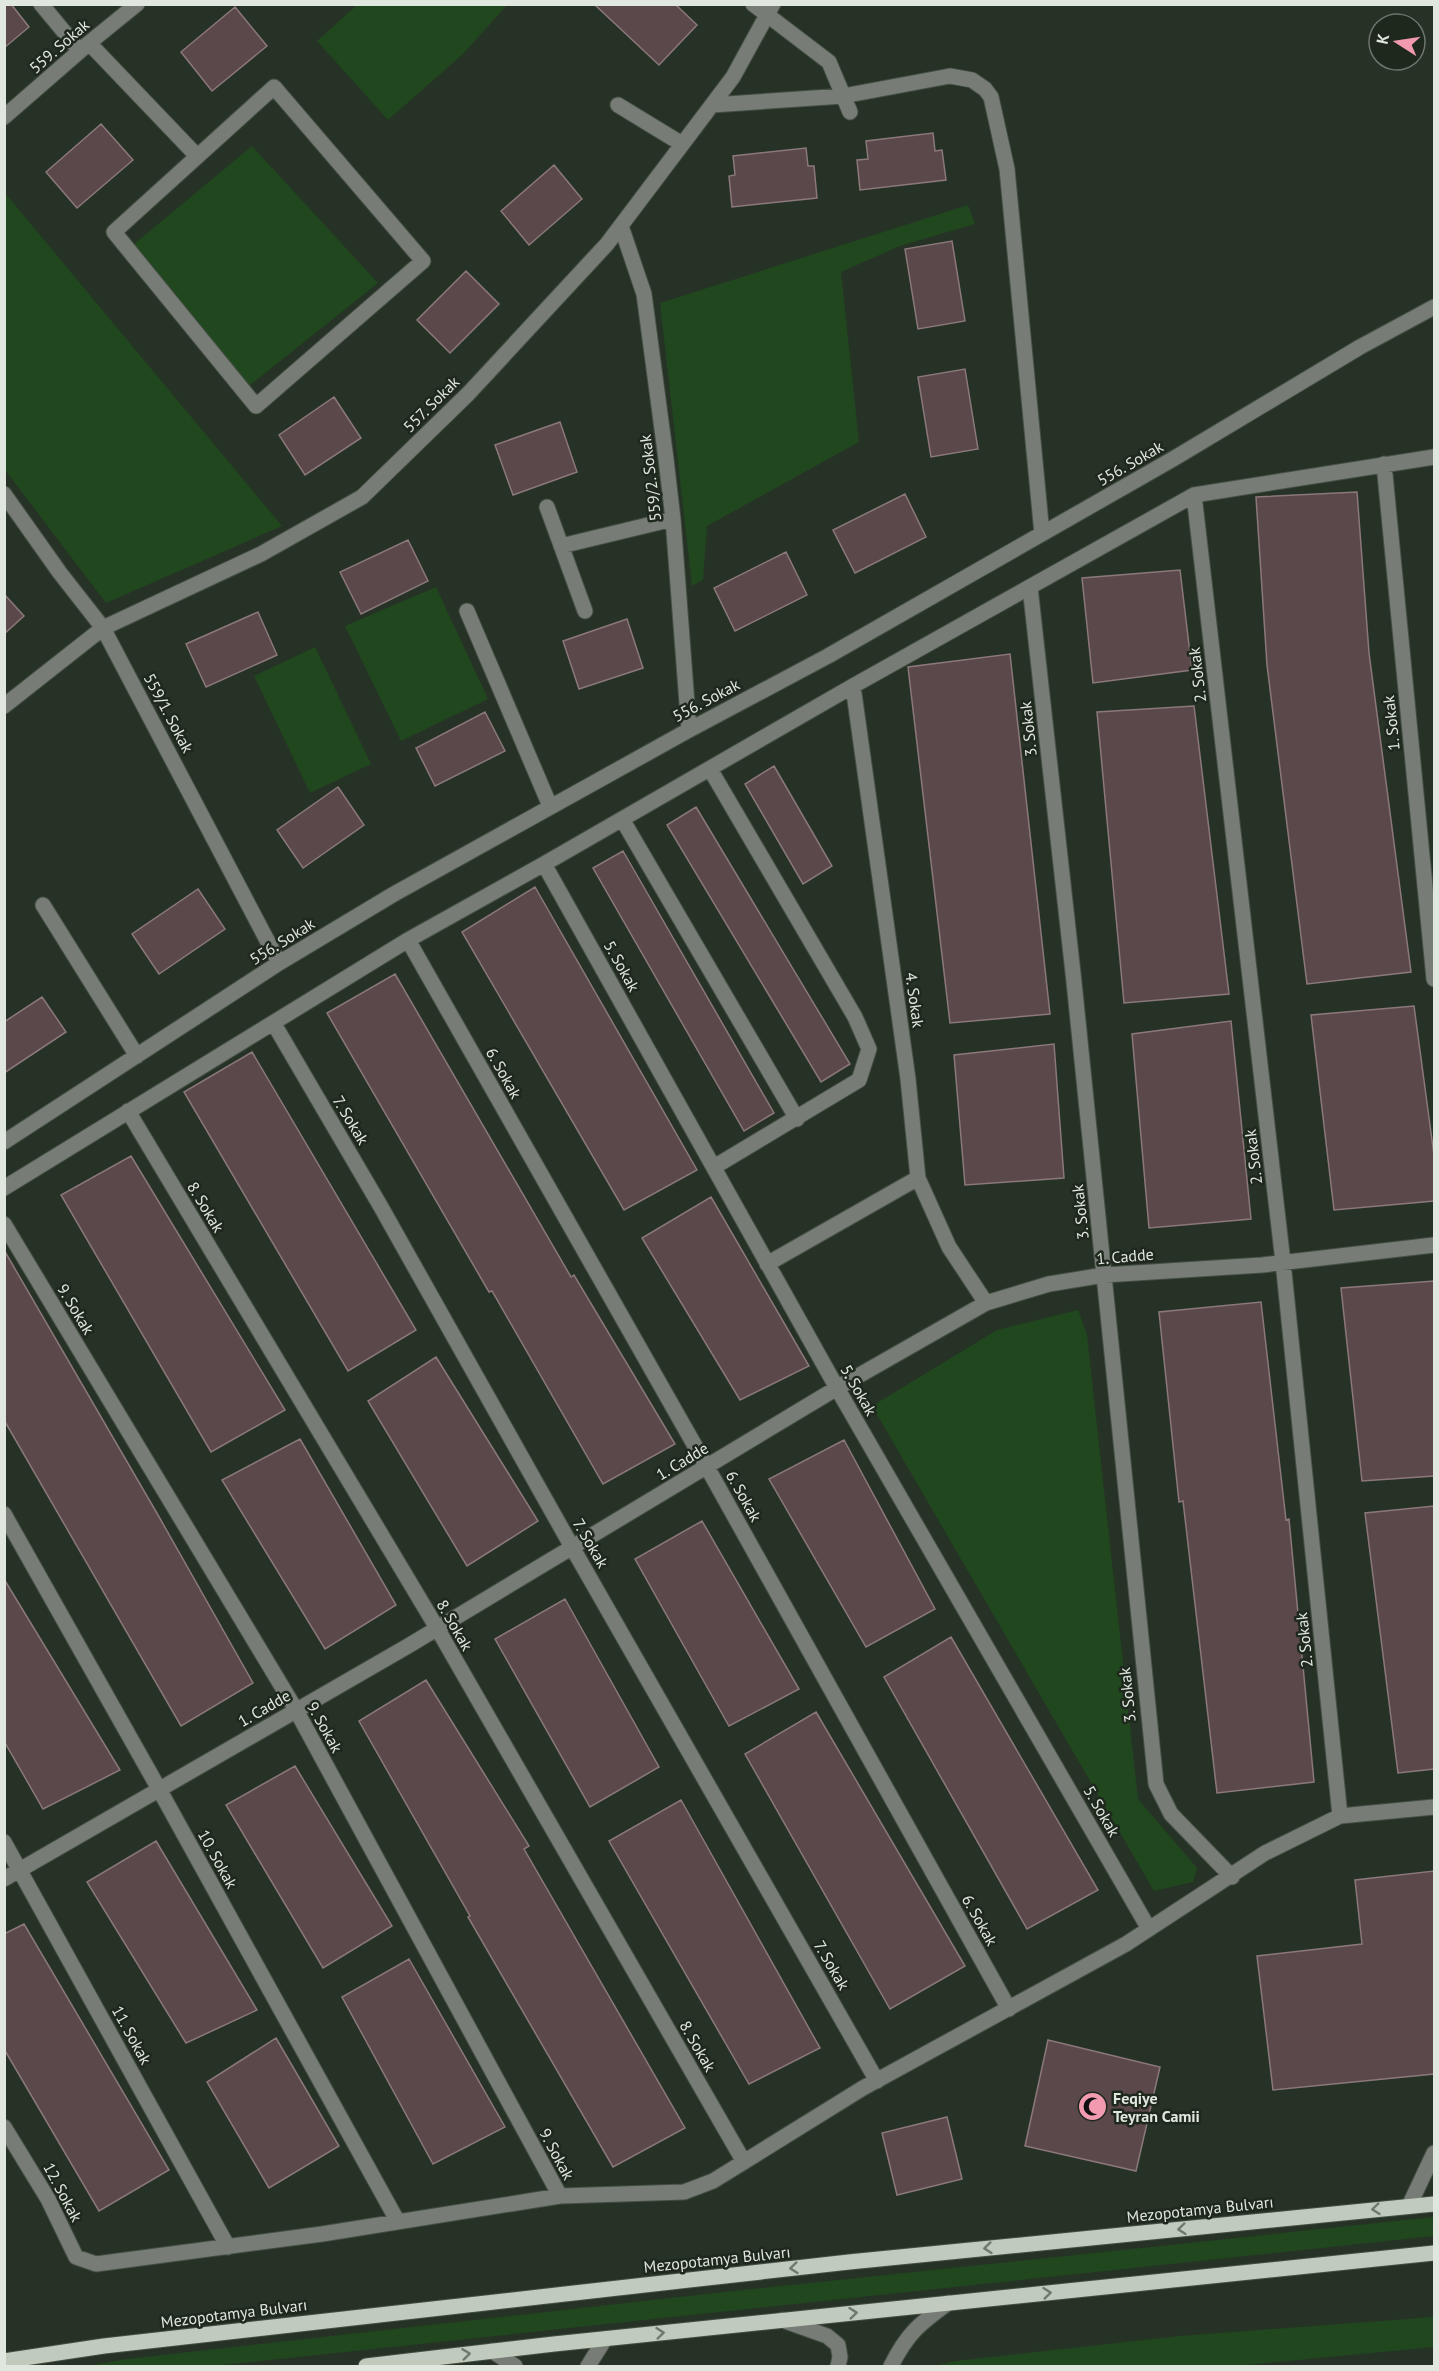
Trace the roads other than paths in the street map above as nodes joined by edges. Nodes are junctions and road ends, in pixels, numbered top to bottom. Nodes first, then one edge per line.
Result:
1 (41, 4) edge
2 (137, 4) edge
3 (753, 4) edge
4 (769, 10) edge
5 (84, 47) junction
6 (843, 96) junction
7 (618, 105) dead end
8 (712, 105) junction
9 (850, 112) dead end
10 (4, 117) edge
11 (682, 144) junction
12 (197, 156) junction
13 (621, 226) junction
14 (1434, 307) edge
15 (1434, 457) edge
16 (1384, 464) junction
17 (4, 494) edge
18 (1194, 495) junction
19 (547, 507) dead end
20 (673, 519) junction
21 (1042, 534) junction
22 (561, 546) junction
23 (1030, 587) junction
24 (467, 611) dead end
25 (585, 611) dead end
26 (104, 627) junction
27 (852, 686) junction
28 (4, 706) edge
29 (689, 730) junction
30 (710, 769) junction
31 (550, 806) junction
32 (622, 819) junction
33 (544, 864) junction
34 (43, 905) dead end
35 (408, 940) junction
36 (279, 963) junction
37 (1434, 979) edge
38 (274, 1024) junction
39 (137, 1056) junction
40 (128, 1111) junction
41 (797, 1119) junction
42 (4, 1142) edge
43 (714, 1167) junction
44 (918, 1178) junction
45 (4, 1188) edge
46 (4, 1224) edge
47 (1434, 1245) edge
48 (1283, 1262) junction
49 (767, 1264) junction
50 (1104, 1275) junction
51 (986, 1303) junction
52 (837, 1388) junction
53 (707, 1467) junction
54 (4, 1514) edge
55 (572, 1547) junction
56 (437, 1628) junction
57 (296, 1710) junction
58 (159, 1789) junction
59 (1434, 1807) edge
60 (1340, 1816) junction
61 (4, 1842) edge
62 (20, 1870) junction
63 (1232, 1877) junction
64 (4, 1879) edge
65 (1149, 1929) junction
66 (1009, 2009) junction
67 (877, 2081) junction
68 (4, 2127) edge
69 (1434, 2153) edge
70 (744, 2162) junction
71 (560, 2196) junction
72 (1434, 2204) edge
73 (1409, 2206) junction
74 (398, 2222) junction
75 (228, 2247) junction
76 (1434, 2253) edge
77 (948, 2303) junction
78 (782, 2320) junction
79 (605, 2338) junction
80 (492, 2351) junction
81 (4, 2361) edge
82 (366, 2367) edge
83 (515, 2367) edge
84 (588, 2367) edge
85 (838, 2367) edge
86 (891, 2367) edge

1 - 5 street
2 - 5 street, 559. Sokak
3 - 4 street
4 - 6 street
4 - 8 street, 557. Sokak
5 - 10 street, 559. Sokak
5 - 12 street
6 - 8 street
6 - 9 street
6 - 21 street
7 - 11 street
8 - 11 street, 557. Sokak
11 - 13 street, 557. Sokak
12 - 12 street
13 - 20 street, 559/2. Sokak
13 - 26 street, 557. Sokak
14 - 21 street, 556. Sokak
15 - 16 street
16 - 18 street
16 - 37 street, 1. Sokak
17 - 26 street, 559/1. Sokak
18 - 23 street
18 - 48 street, 2. Sokak
19 - 22 street
20 - 22 street
20 - 29 street, 559/2. Sokak
21 - 29 street, 556. Sokak
22 - 25 street
23 - 27 street
23 - 50 street, 3. Sokak
24 - 31 street
26 - 28 street, 557. Sokak
26 - 36 street, 559/1. Sokak
27 - 30 street
27 - 44 street, 4. Sokak
29 - 31 street, 556. Sokak
30 - 32 street
30 - 41 street
31 - 36 street, 556. Sokak
32 - 33 street
32 - 41 street
33 - 35 street
33 - 43 street, 5. Sokak
34 - 39 street
35 - 38 street
35 - 53 street, 6. Sokak
36 - 39 street, 556. Sokak
38 - 40 street
38 - 55 street, 7. Sokak
39 - 42 street, 556. Sokak
40 - 45 street
40 - 56 street, 8. Sokak
41 - 43 street
43 - 49 street, 5. Sokak
44 - 49 street
44 - 51 street, 4. Sokak
46 - 57 street, 9. Sokak
47 - 48 street, 1. Cadde
48 - 50 street, 1. Cadde
48 - 60 street, 2. Sokak
49 - 52 street, 5. Sokak
50 - 51 street, 1. Cadde
50 - 63 street, 3. Sokak
51 - 52 street, 1. Cadde
52 - 53 street, 1. Cadde
52 - 65 street, 5. Sokak
53 - 55 street, 1. Cadde
53 - 66 street, 6. Sokak
54 - 58 street, 10. Sokak
55 - 56 street, 1. Cadde
55 - 67 street, 7. Sokak
56 - 57 street, 1. Cadde
56 - 70 street, 8. Sokak
57 - 58 street, 1. Cadde
57 - 71 street, 9. Sokak
58 - 62 street, 1. Cadde
58 - 74 street, 10. Sokak
59 - 60 street
60 - 63 street
61 - 62 street, 11. Sokak
62 - 64 street, 1. Cadde
62 - 75 street, 11. Sokak
63 - 65 street
65 - 66 street
66 - 67 street
67 - 70 street
68 - 75 street, 12. Sokak
69 - 73 street
70 - 71 street
71 - 74 street
72 - 73 main road, Mezopotamya Bulvarı
73 -> 81 main road, Mezopotamya Bulvarı
74 - 75 street
77 -> 76 main road
78 -> 77 main road
77 - 86 street
79 -> 78 main road
78 - 85 street
79 - 80 main road
79 - 84 street
82 -> 80 main road
80 - 83 street

